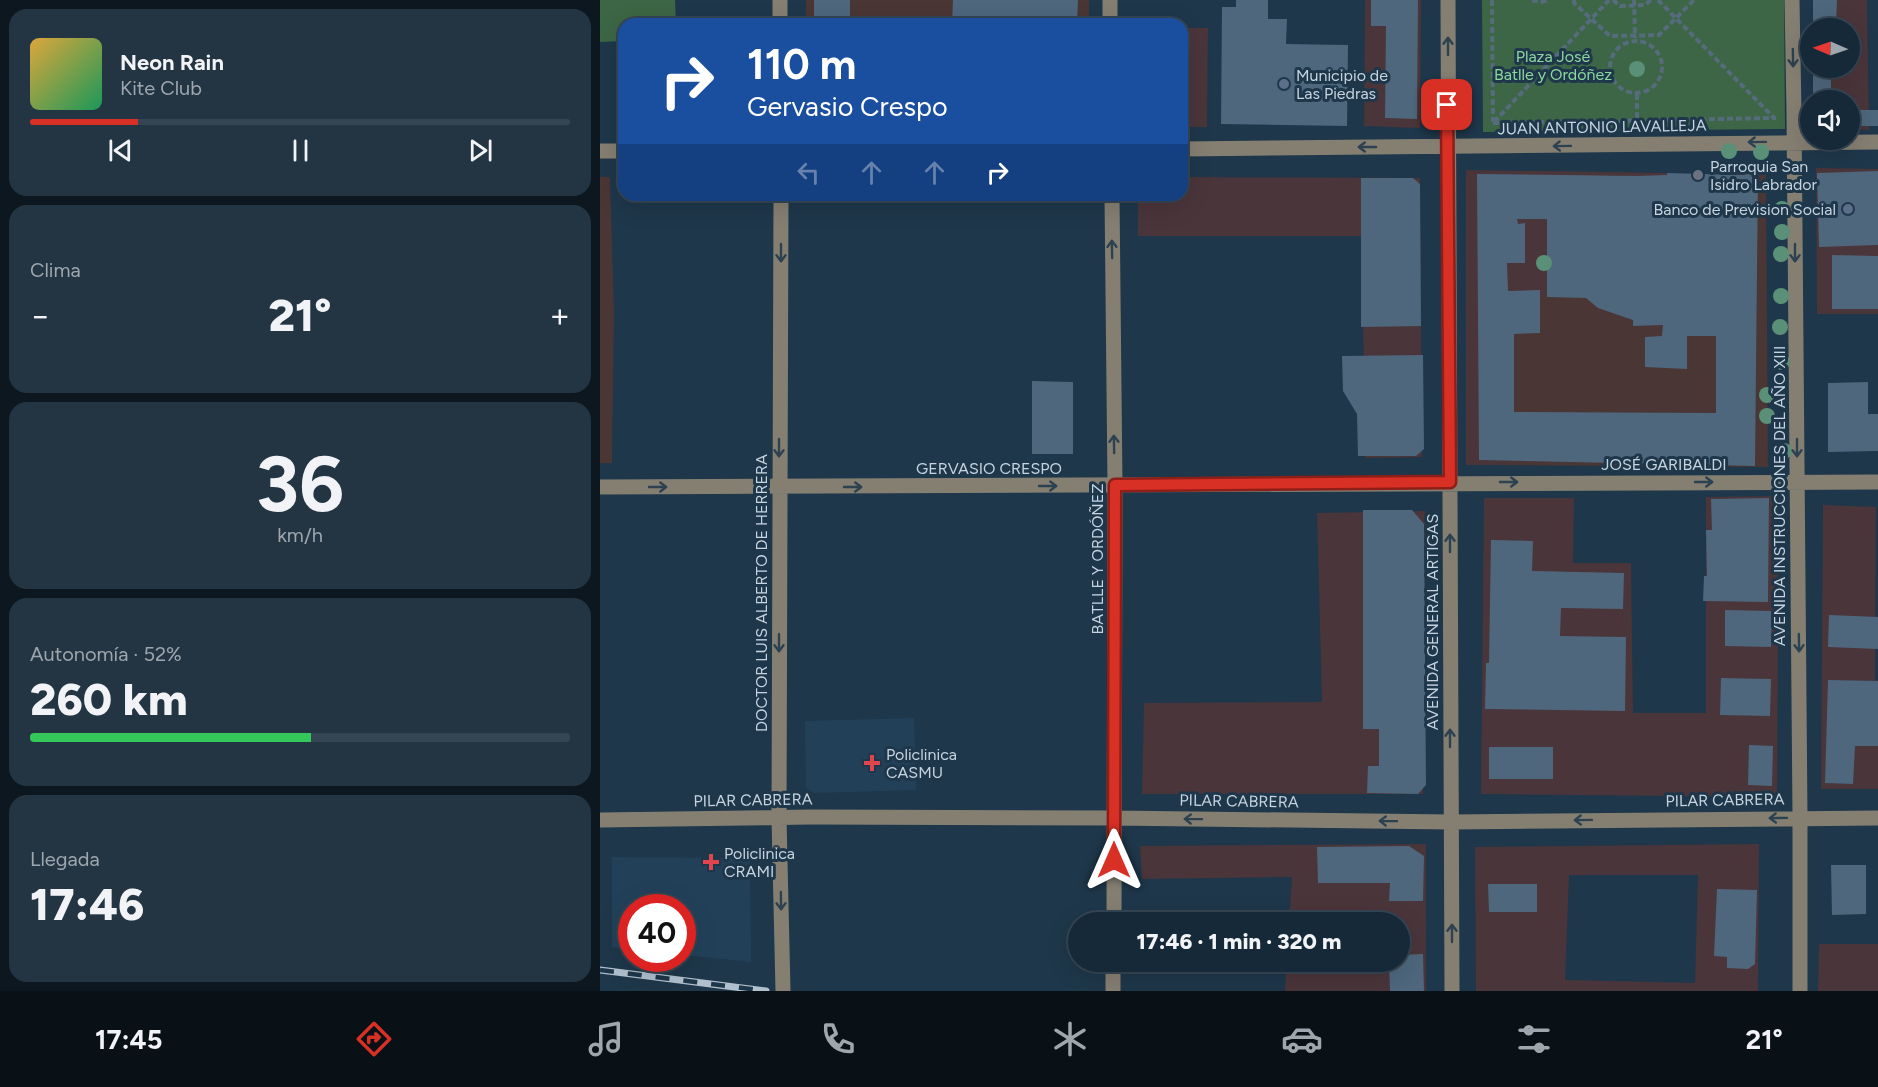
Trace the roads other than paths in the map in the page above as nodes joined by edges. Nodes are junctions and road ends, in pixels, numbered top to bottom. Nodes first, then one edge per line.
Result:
1 (780, 0) edge
2 (1110, 0) edge
3 (1448, 0) edge
4 (1792, 0) edge
5 (780, 18) edge
6 (1110, 18) edge
7 (1795, 142) junction
8 (1878, 142) edge
9 (1447, 147) junction
10 (1188, 149) edge
11 (600, 150) edge
12 (618, 151) edge
13 (781, 201) edge
14 (1112, 201) edge
15 (1450, 482) junction
16 (1878, 482) edge
17 (1797, 483) junction
18 (1115, 485) junction
19 (600, 487) edge
20 (779, 487) junction
21 (779, 818) junction
22 (1114, 818) junction
23 (1800, 818) junction
24 (1878, 818) edge
25 (600, 820) edge
26 (1451, 822) junction
27 (1114, 912) edge
28 (1113, 972) edge
29 (783, 991) edge
30 (1113, 991) edge
31 (1452, 991) edge
32 (1800, 991) edge

1 - 5 street
2 - 6 street
9 -> 3 street, AVENIDA GENERAL ARTIGAS
4 -> 7 street, AVENIDA INSTRUCCIONES DEL AÑO XIII
7 - 8 street, JUAN ANTONIO LAVALLEJA
7 -> 9 street, JUAN ANTONIO LAVALLEJA
7 -> 17 street, AVENIDA INSTRUCCIONES DEL AÑO XIII
9 -> 10 street, JUAN ANTONIO LAVALLEJA
9 - 15 street, AVENIDA GENERAL ARTIGAS
11 - 12 street
13 -> 20 street, DOCTOR LUIS ALBERTO DE HERRERA
18 -> 14 street, BATLLE Y ORDÓÑEZ
15 -> 17 street, JOSÉ GARIBALDI
15 - 18 street, GERVASIO CRESPO
26 -> 15 street, AVENIDA GENERAL ARTIGAS
16 - 17 street, JOSÉ GARIBALDI
17 -> 23 street, AVENIDA INSTRUCCIONES DEL AÑO XIII
20 -> 18 street, GERVASIO CRESPO
18 - 22 street, BATLLE Y ORDÓÑEZ
19 -> 20 street, GERVASIO CRESPO
20 -> 21 street, DOCTOR LUIS ALBERTO DE HERRERA
21 - 22 street, PILAR CABRERA
21 - 25 street, PILAR CABRERA
21 -> 29 street, DOCTOR LUIS ALBERTO DE HERRERA
26 -> 22 street, PILAR CABRERA
22 - 27 street, BATLLE Y ORDÓÑEZ
23 - 24 street, PILAR CABRERA
23 -> 26 street, PILAR CABRERA
23 - 32 street, AVENIDA INSTRUCCIONES DEL AÑO XIII
31 -> 26 street, AVENIDA GENERAL ARTIGAS
28 - 30 street

